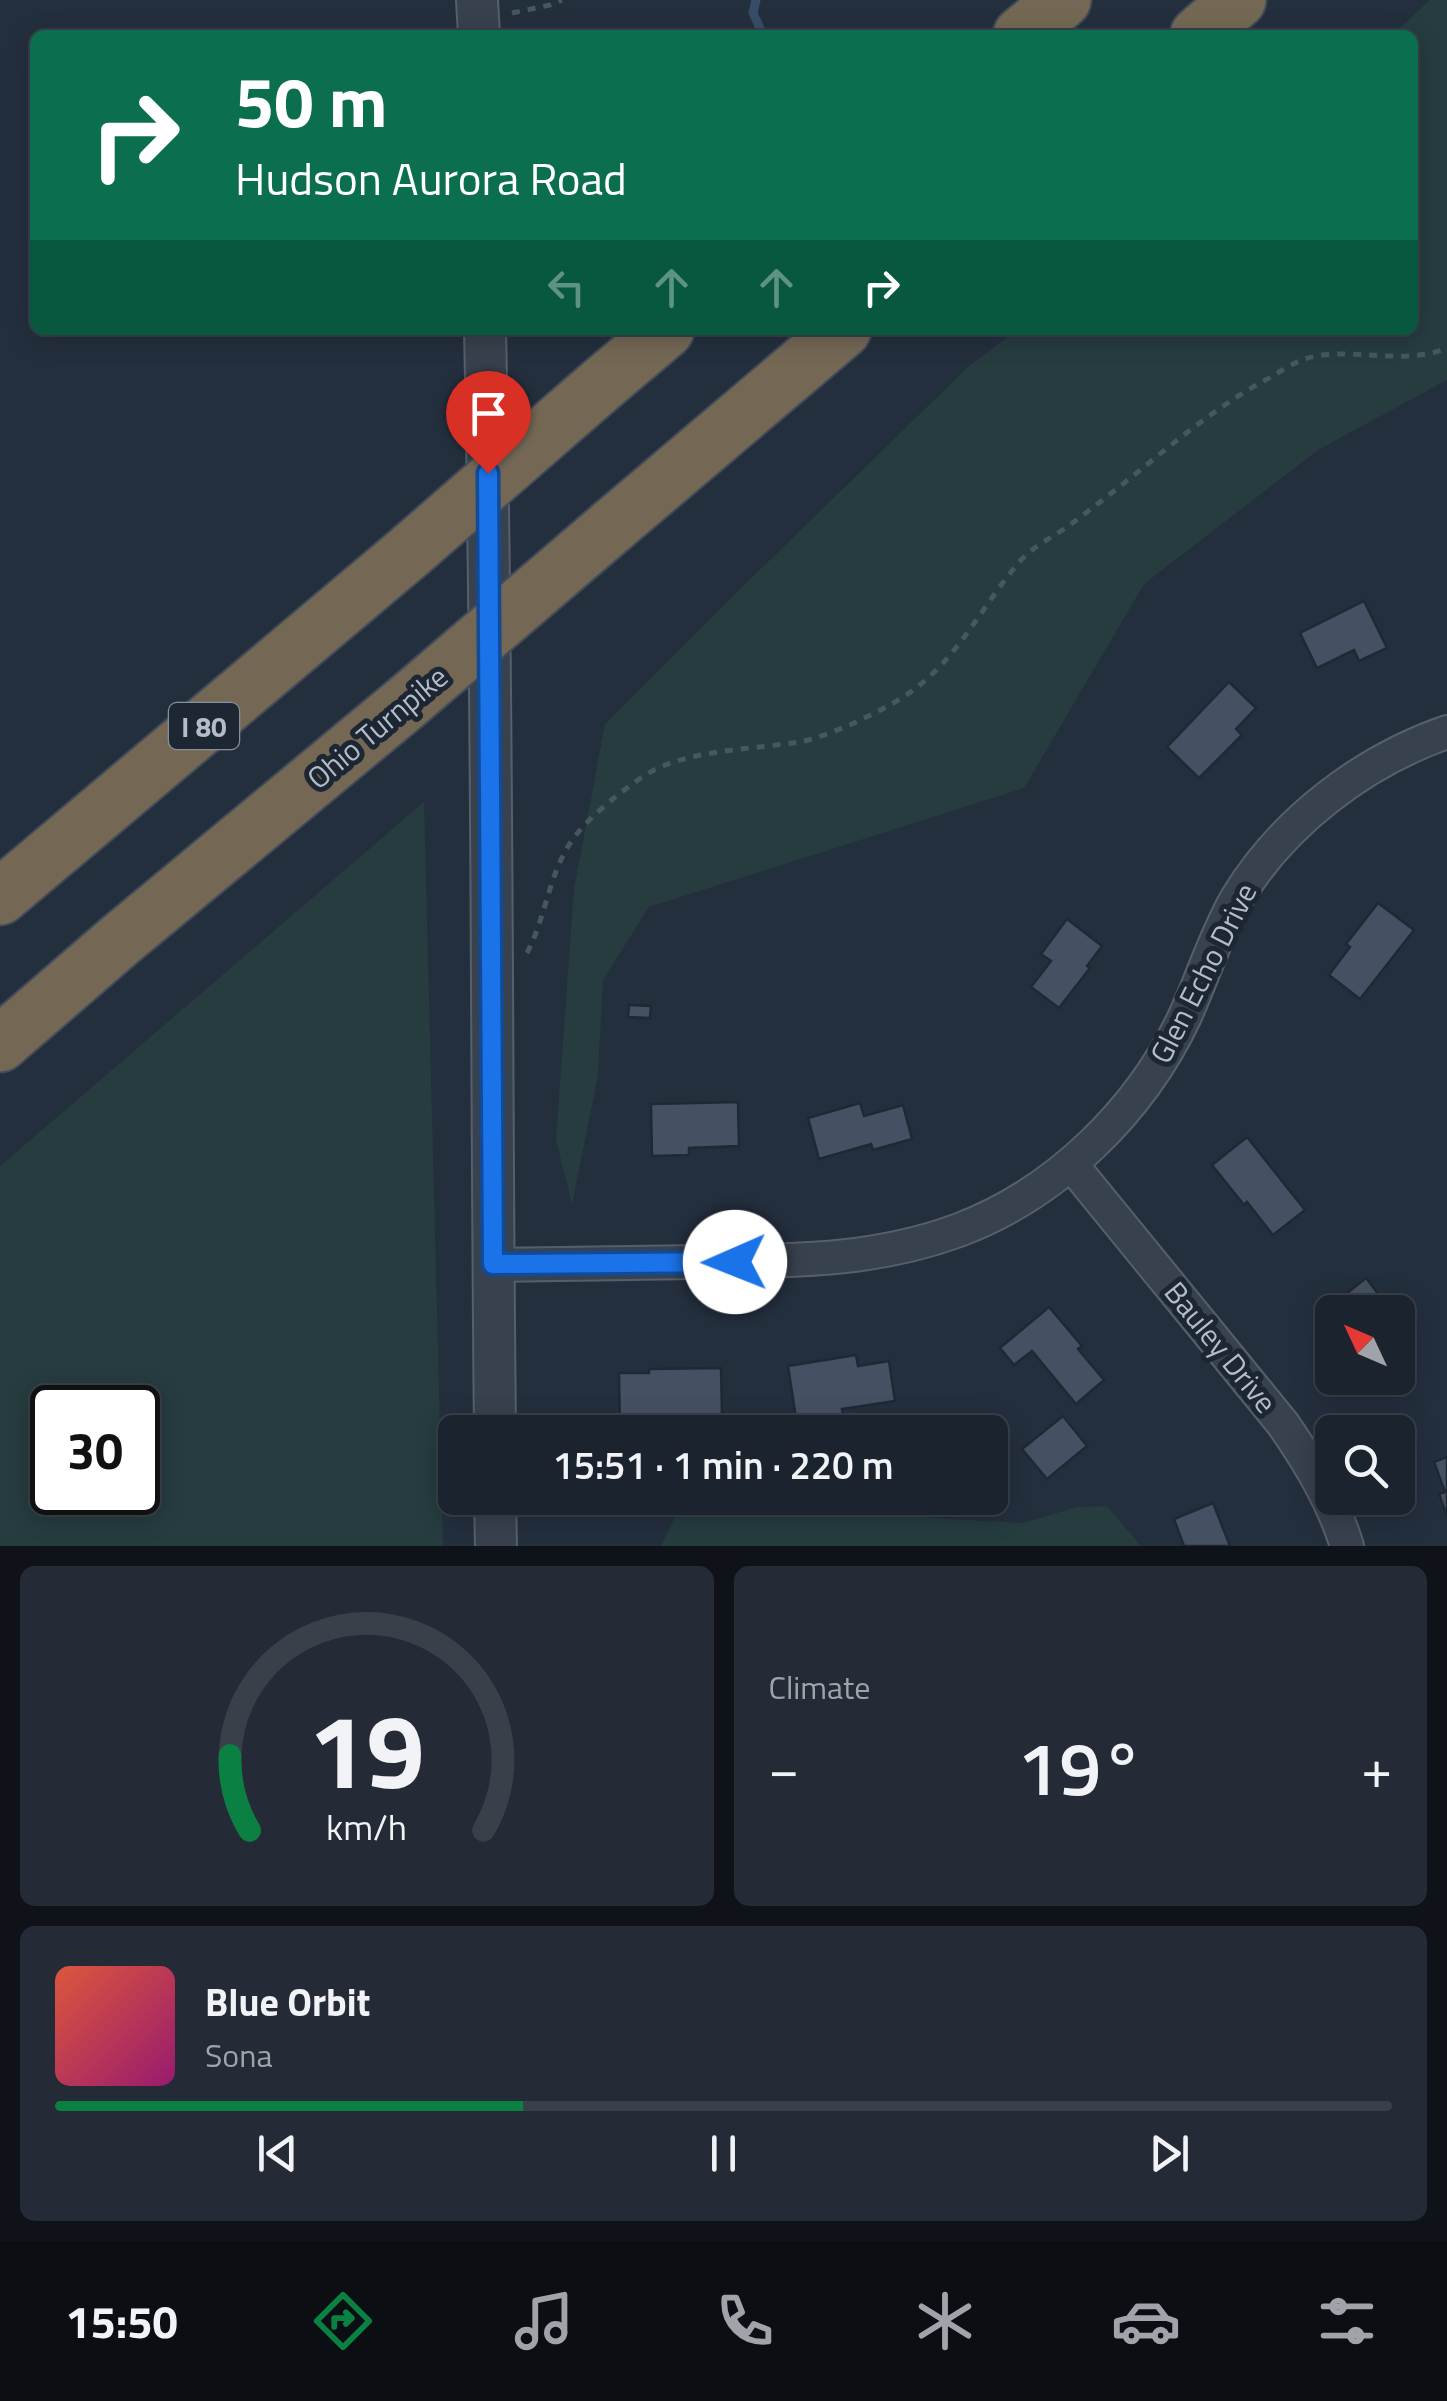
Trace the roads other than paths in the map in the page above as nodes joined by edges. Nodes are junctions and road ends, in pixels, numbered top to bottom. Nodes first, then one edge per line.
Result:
1 (1063, 0) edge
2 (1238, 0) edge
3 (1027, 30) edge
4 (1204, 30) edge
5 (486, 335) edge
6 (660, 335) edge
7 (836, 335) edge
8 (1447, 732) edge
9 (0, 898) edge
10 (0, 1044) edge
11 (1071, 1164) junction
12 (493, 1264) junction
13 (495, 1415) edge
14 (496, 1515) edge
15 (496, 1546) edge
16 (1347, 1546) edge

1 - 3 highway
2 - 4 highway
5 - 12 street
6 - 9 highway, I 80, bridge
7 - 10 highway, Ohio Turnpike, bridge
8 - 11 street, Glen Echo Drive
11 - 12 street, Glen Echo Drive
11 - 16 street, Bauley Drive
12 - 13 street
14 - 15 street

